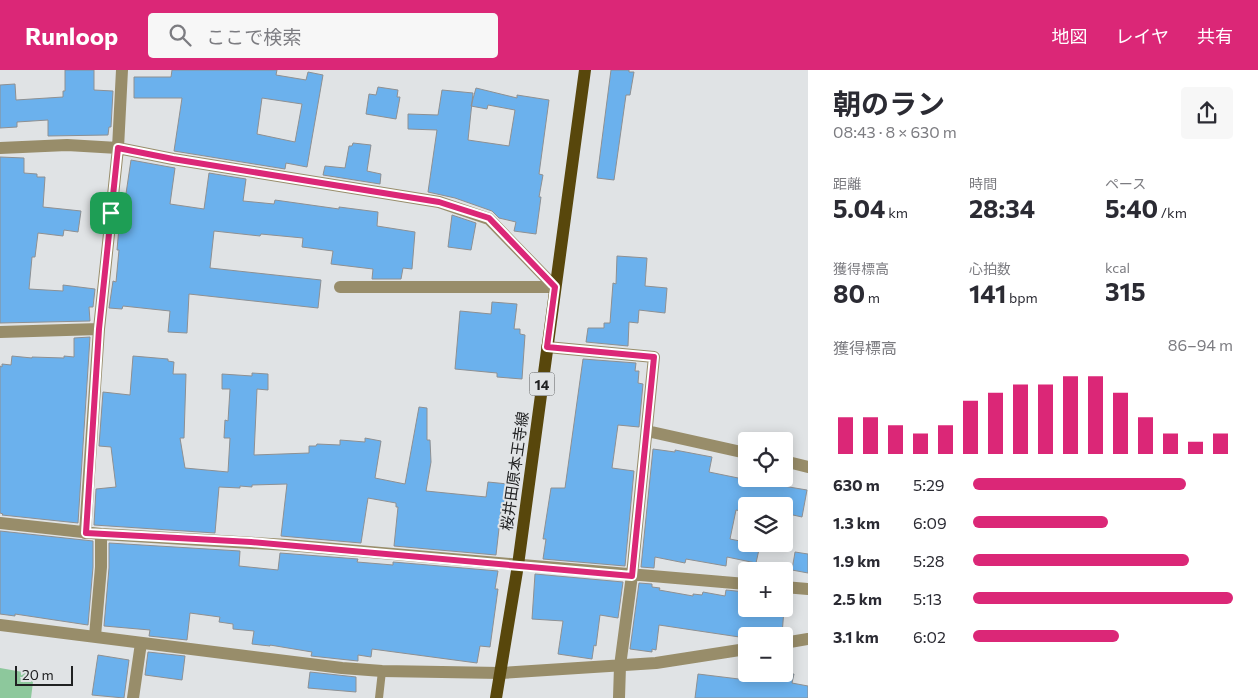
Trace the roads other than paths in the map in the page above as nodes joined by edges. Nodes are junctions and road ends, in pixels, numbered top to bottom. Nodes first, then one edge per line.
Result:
1 (122, 70) edge
2 (585, 70) edge
3 (0, 148) edge
4 (118, 148) junction
5 (340, 286) dead end
6 (555, 287) junction
7 (99, 329) junction
8 (0, 332) edge
9 (547, 347) junction
10 (647, 431) junction
11 (738, 451) edge
12 (793, 463) edge
13 (808, 467) edge
14 (0, 523) edge
15 (86, 533) junction
16 (101, 534) junction
17 (518, 565) junction
18 (632, 576) junction
19 (738, 583) edge
20 (793, 588) edge
21 (808, 589) edge
22 (0, 625) edge
23 (95, 636) junction
24 (808, 639) edge
25 (793, 642) edge
26 (141, 643) junction
27 (738, 650) edge
28 (620, 666) junction
29 (382, 671) junction
30 (501, 673) junction
31 (133, 698) edge
32 (379, 698) edge
33 (496, 698) edge
34 (619, 698) edge

1 - 4 street
2 - 6 main road, 桜井田原本王寺線 / 14
3 - 4 street
4 - 6 street
4 - 7 street
5 - 6 street
6 - 9 main road, 桜井田原本王寺線 / 14
7 - 8 street
7 - 15 street
9 - 10 street
9 - 17 main road, 桜井田原本王寺線 / 14
10 - 11 street
10 - 18 street
12 - 13 street
14 - 15 street
15 - 16 street
16 - 17 street
16 - 23 street
17 - 18 street
17 - 30 main road, 桜井田原本王寺線 / 14
18 - 19 street
18 - 28 street
20 - 21 street
22 - 23 street
23 - 26 street
24 - 25 street
26 - 29 street
26 - 31 street
27 - 28 street
28 - 30 street
28 - 34 street
29 - 30 street
29 - 32 lane
30 - 33 main road, 桜井田原本王寺線 / 14

